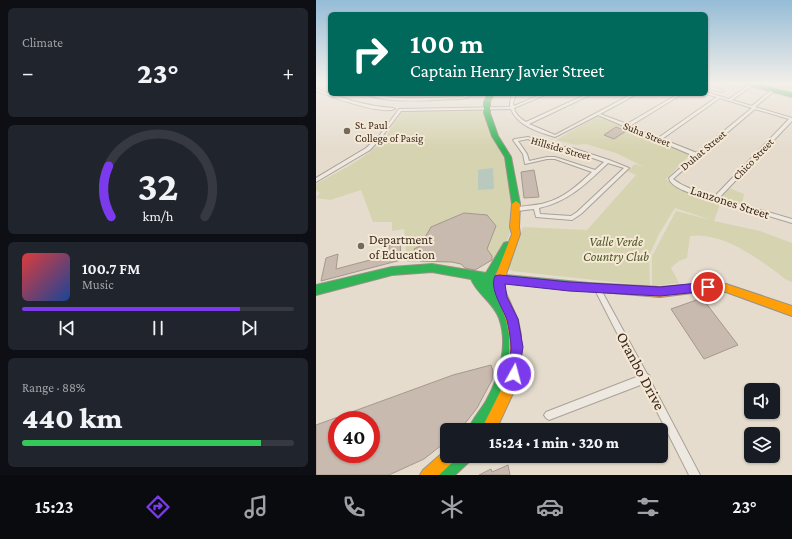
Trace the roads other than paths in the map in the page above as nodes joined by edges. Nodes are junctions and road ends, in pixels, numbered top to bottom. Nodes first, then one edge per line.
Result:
1 (359, 105) edge
2 (518, 105) edge
3 (566, 105) edge
4 (614, 105) edge
5 (662, 105) edge
6 (708, 105) edge
7 (744, 105) edge
8 (756, 105) edge
9 (487, 108) junction
10 (511, 108) junction
11 (753, 108) junction
12 (393, 109) dead end
13 (598, 114) junction
14 (792, 119) edge
15 (525, 124) junction
16 (627, 126) junction
17 (659, 139) junction
18 (697, 155) junction
19 (607, 161) junction
20 (596, 172) junction
21 (671, 178) joint
22 (316, 179) edge
23 (715, 199) junction
24 (536, 207) junction
25 (517, 209) junction
26 (792, 221) edge
27 (475, 275) junction
28 (495, 278) junction
29 (597, 288) junction
30 (316, 290) edge
31 (493, 298) junction
32 (792, 311) edge
33 (646, 378) junction
34 (549, 415) dead end
35 (480, 423) edge
36 (492, 423) edge
37 (442, 463) edge
38 (457, 463) edge
39 (428, 475) edge
40 (443, 475) edge
41 (695, 475) edge

1 - 12 street
2 - 10 street
3 - 15 street
4 - 13 street
5 - 16 street
6 - 17 street
7 - 11 street
8 - 11 street, Duhat Street
9 - 10 street
9 - 22 street
9 - 25 street
10 - 15 street
11 - 14 street
11 - 18 street, Duhat Street
13 - 15 street
13 - 16 street, Suha Street
14 - 23 street, Chico Street
16 - 17 street, Suha Street
17 - 18 street, Suha Street
18 - 21 street, Duhat Street
19 - 20 street
19 - 20 street, Hillside Street
19 - 24 street, Hillside Street
20 - 24 street
21 - 23 street, Lanzones Street
23 - 26 street, Lanzones Street
24 - 25 street
25 - 28 street
27 - 28 street
27 - 30 street
27 - 31 street
28 - 29 street
28 - 31 street
28 - 36 street
29 - 32 street
29 - 33 street, Oranbo Drive
31 - 35 street
33 - 34 street
33 - 41 street, Oranbo Drive
37 - 39 street
38 - 40 street

